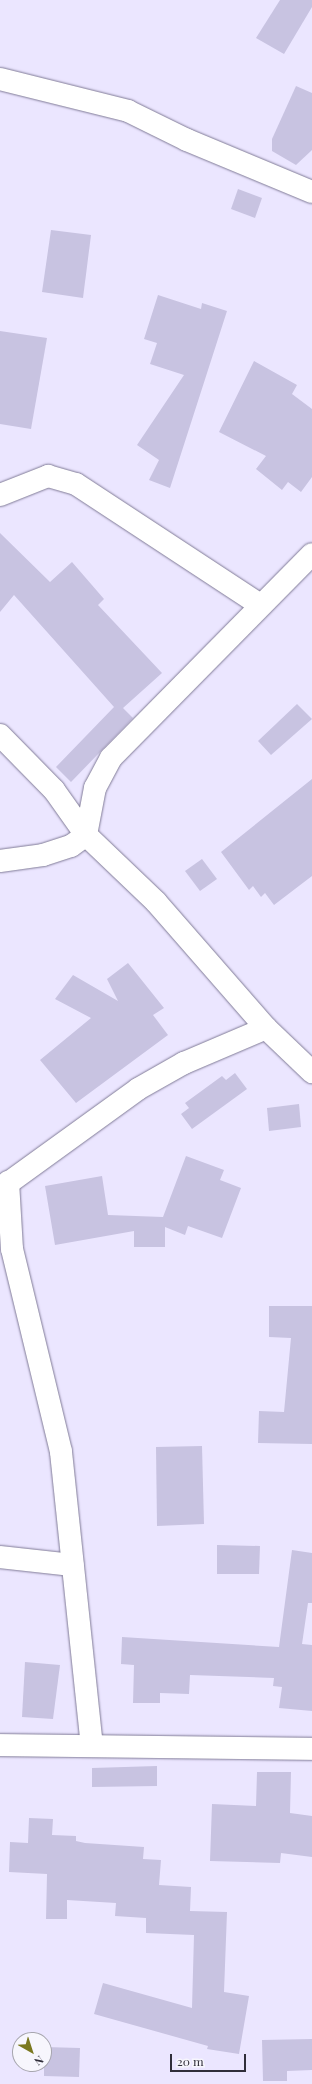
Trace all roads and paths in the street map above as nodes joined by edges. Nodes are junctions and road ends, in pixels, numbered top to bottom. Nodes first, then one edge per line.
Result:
1 (0, 79) edge
2 (312, 192) edge
3 (0, 495) edge
4 (309, 564) edge
5 (260, 606) junction
6 (0, 735) edge
7 (86, 835) junction
8 (0, 861) edge
9 (266, 1028) junction
10 (312, 1072) edge
11 (4, 1185) edge
12 (0, 1557) edge
13 (73, 1565) junction
14 (0, 1745) edge
15 (92, 1745) junction
16 (312, 1749) edge

1 - 2 street
3 - 5 street
4 - 5 street
5 - 7 street
6 - 7 street
7 - 8 street
7 - 9 street
9 - 10 street
9 - 11 street
11 - 13 street
12 - 13 street
13 - 15 street
14 - 15 street
15 - 16 street

